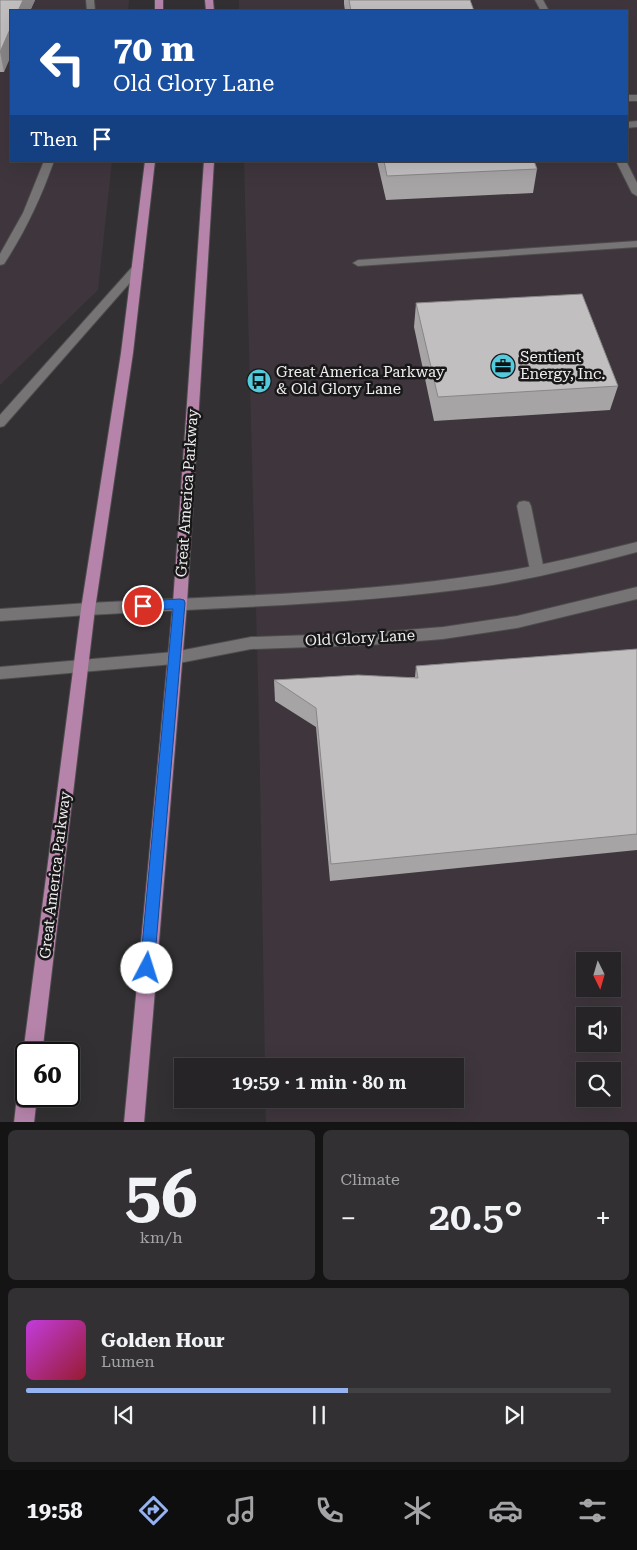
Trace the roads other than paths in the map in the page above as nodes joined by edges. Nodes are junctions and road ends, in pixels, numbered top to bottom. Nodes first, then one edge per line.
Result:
1 (49, 162) edge
2 (150, 162) edge
3 (210, 162) edge
4 (622, 162) edge
5 (637, 193) edge
6 (637, 244) edge
7 (0, 262) edge
8 (358, 263) dead end
9 (138, 267) junction
10 (0, 422) edge
11 (524, 506) dead end
12 (637, 547) edge
13 (537, 570) junction
14 (637, 593) edge
15 (180, 603) junction
16 (88, 609) junction
17 (0, 615) edge
18 (174, 658) junction
19 (81, 666) junction
20 (0, 672) edge
21 (34, 1042) edge
22 (26, 1107) edge
23 (24, 1122) edge
24 (134, 1122) edge

1 - 7 street
2 - 9 main road, Great America Parkway
3 - 15 main road, Great America Parkway
4 - 5 street
6 - 8 street
9 - 10 lane
9 - 16 main road, Great America Parkway
11 - 13 street
12 - 13 street
13 - 15 street
14 - 18 street, Old Glory Lane
15 - 16 street
15 - 18 main road, Great America Parkway
16 - 17 street
16 - 19 main road, Great America Parkway
18 - 19 street, Old Glory Lane
18 - 24 main road, Great America Parkway
19 - 20 street, Old Glory Lane
19 - 21 main road, Great America Parkway
22 - 23 main road

